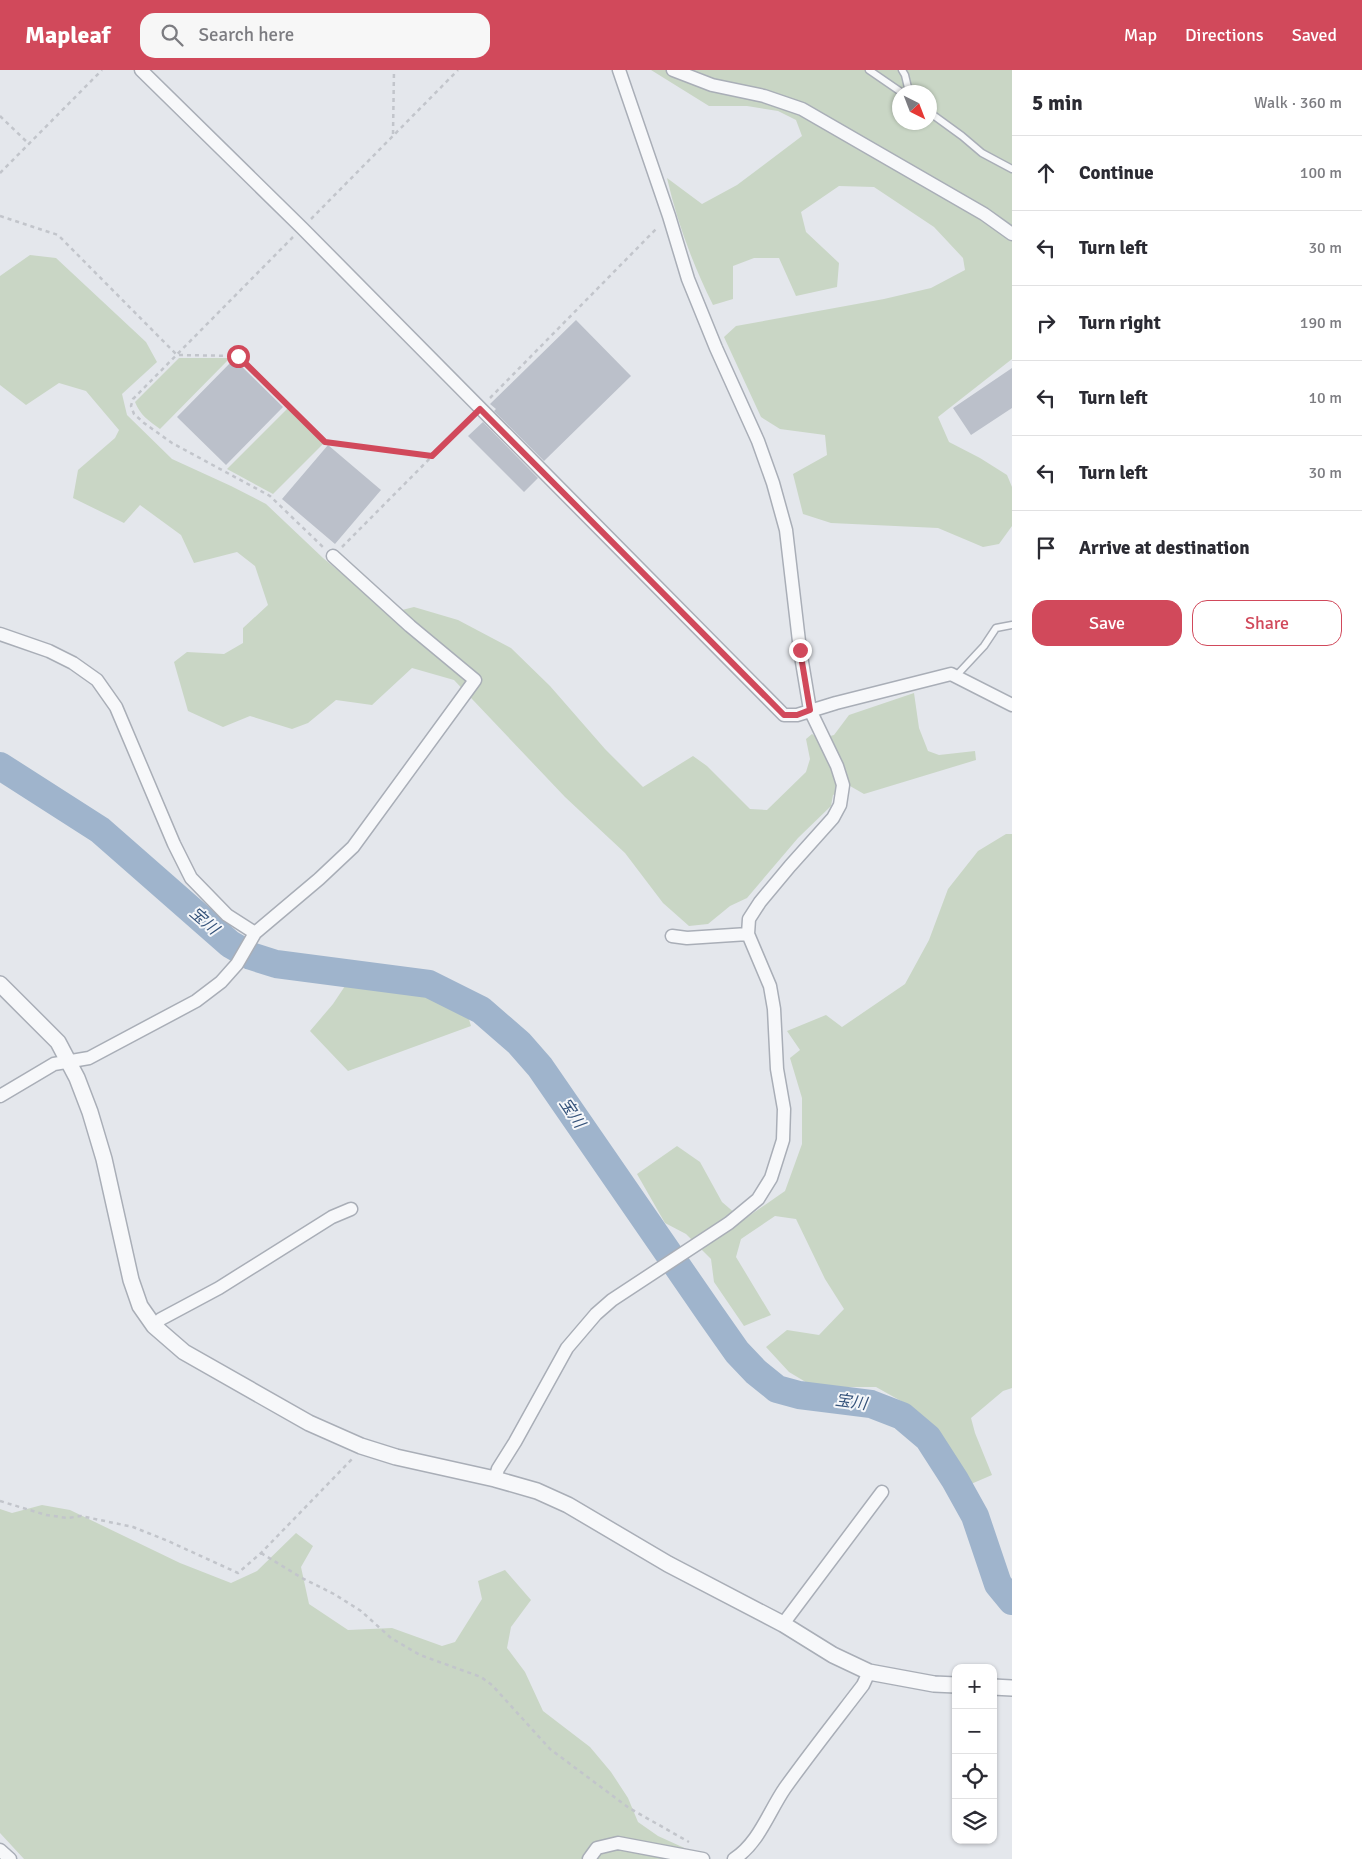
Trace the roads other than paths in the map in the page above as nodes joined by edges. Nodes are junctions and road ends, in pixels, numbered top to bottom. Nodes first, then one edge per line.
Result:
1 (141, 70) edge
2 (619, 70) edge
3 (673, 70) edge
4 (869, 70) edge
5 (902, 70) edge
6 (907, 85) edge
7 (892, 86) edge
8 (937, 117) edge
9 (1012, 169) edge
10 (1012, 234) edge
11 (333, 556) road end
12 (1012, 625) edge
13 (0, 634) edge
14 (956, 676) junction
15 (1012, 705) edge
16 (810, 710) junction
17 (254, 933) junction
18 (748, 934) junction
19 (672, 936) dead end
20 (0, 984) edge
21 (67, 1060) junction
22 (0, 1096) edge
23 (351, 1209) dead end
24 (154, 1326) junction
25 (495, 1479) junction
26 (882, 1492) dead end
27 (782, 1624) junction
28 (869, 1672) junction
29 (952, 1685) edge
30 (997, 1687) edge
31 (1012, 1688) edge
32 (0, 1850) edge
33 (10, 1859) edge
34 (589, 1859) edge
35 (703, 1859) edge
36 (734, 1859) edge

1 - 16 street
2 - 16 street
3 - 10 street
4 - 7 lane
5 - 6 lane
8 - 9 lane
11 - 17 street
12 - 14 lane
13 - 17 street
14 - 15 street
14 - 16 street
16 - 18 street
17 - 21 street
18 - 19 street
18 - 25 street
20 - 21 street
21 - 22 street
21 - 24 street
23 - 24 street
24 - 25 street
25 - 27 street
26 - 27 street
27 - 28 street
28 - 29 street
28 - 36 street
30 - 31 street
32 - 33 street
34 - 35 street

